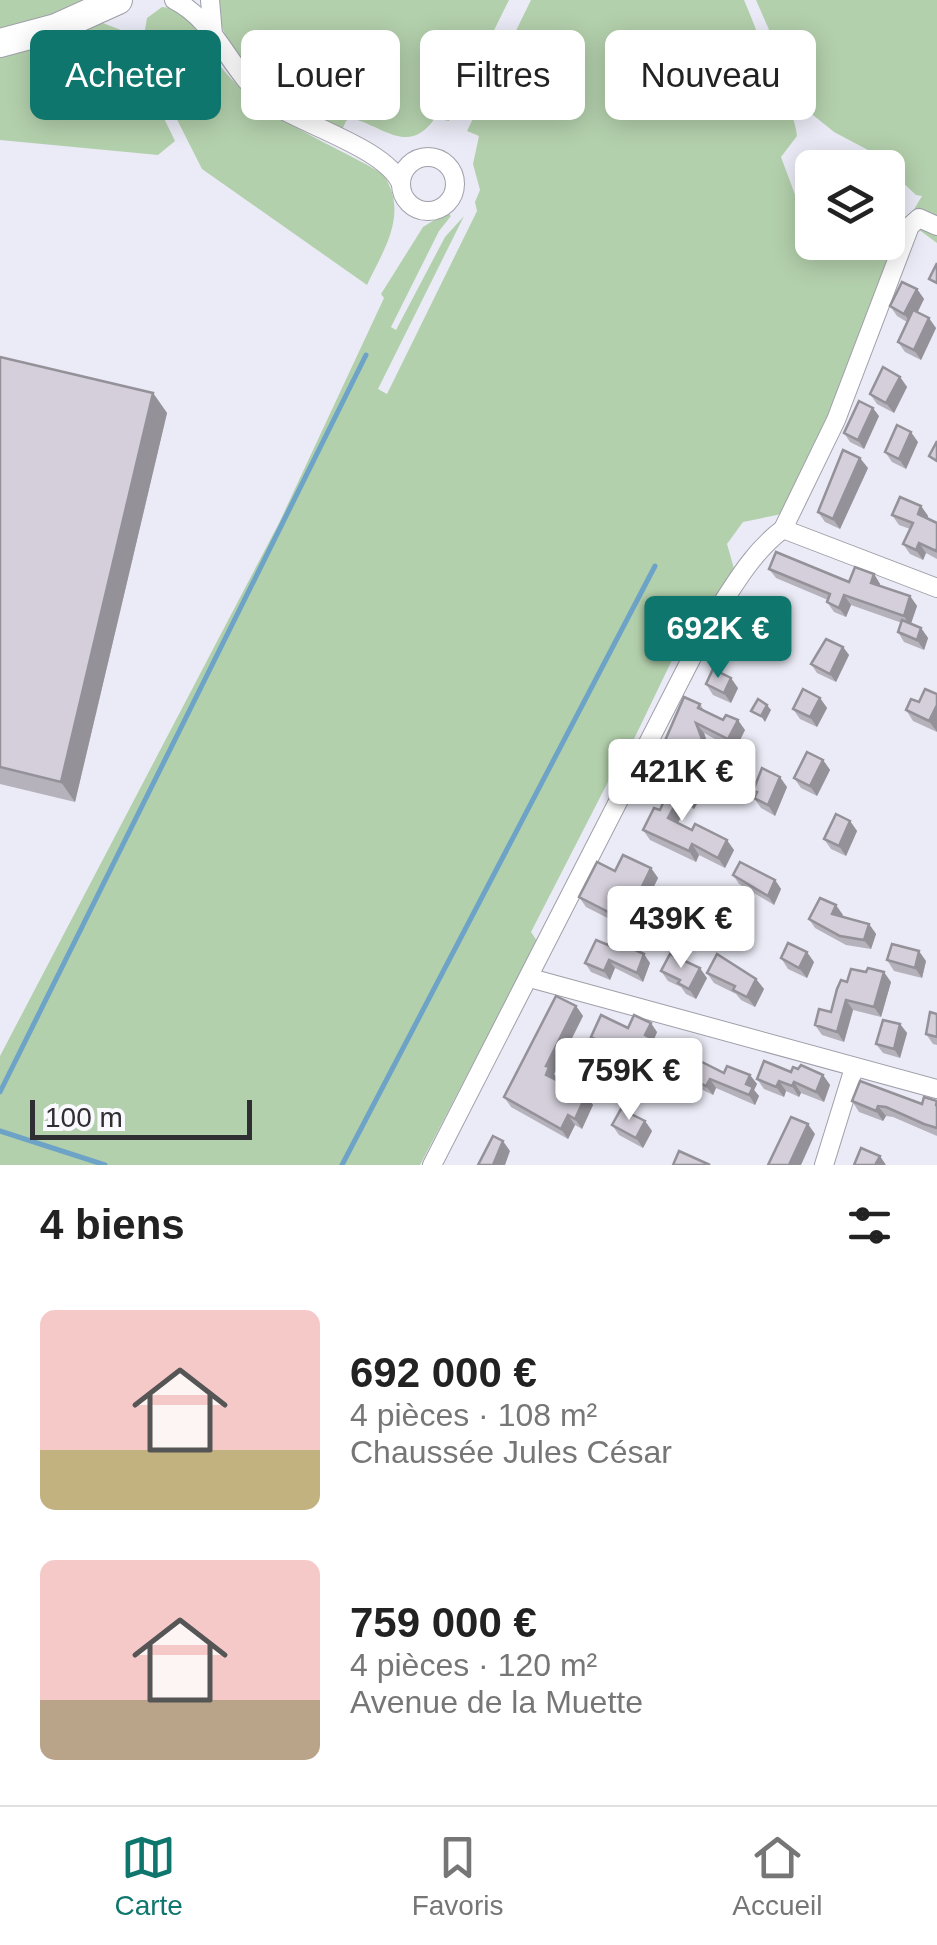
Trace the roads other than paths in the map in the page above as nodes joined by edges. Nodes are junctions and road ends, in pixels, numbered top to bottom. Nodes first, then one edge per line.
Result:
1 (118, 0) edge
2 (174, 0) edge
3 (210, 0) edge
4 (210, 30) edge
5 (213, 30) edge
6 (0, 43) edge
7 (221, 47) edge
8 (377, 157) junction
9 (412, 162) junction
10 (401, 184) junction
11 (934, 224) edge
12 (783, 529) junction
13 (937, 588) edge
14 (530, 978) junction
15 (854, 1068) junction
16 (937, 1089) edge
17 (432, 1165) edge
18 (824, 1165) edge

1 - 6 highway
2 - 4 street
3 - 5 street
7 - 8 street
8 - 9 street
8 - 10 street
9 - 10 street
9 - 10 street
11 - 12 street
12 - 13 street
12 - 14 street
14 - 15 street
14 - 17 street
15 - 16 street
15 - 18 street

